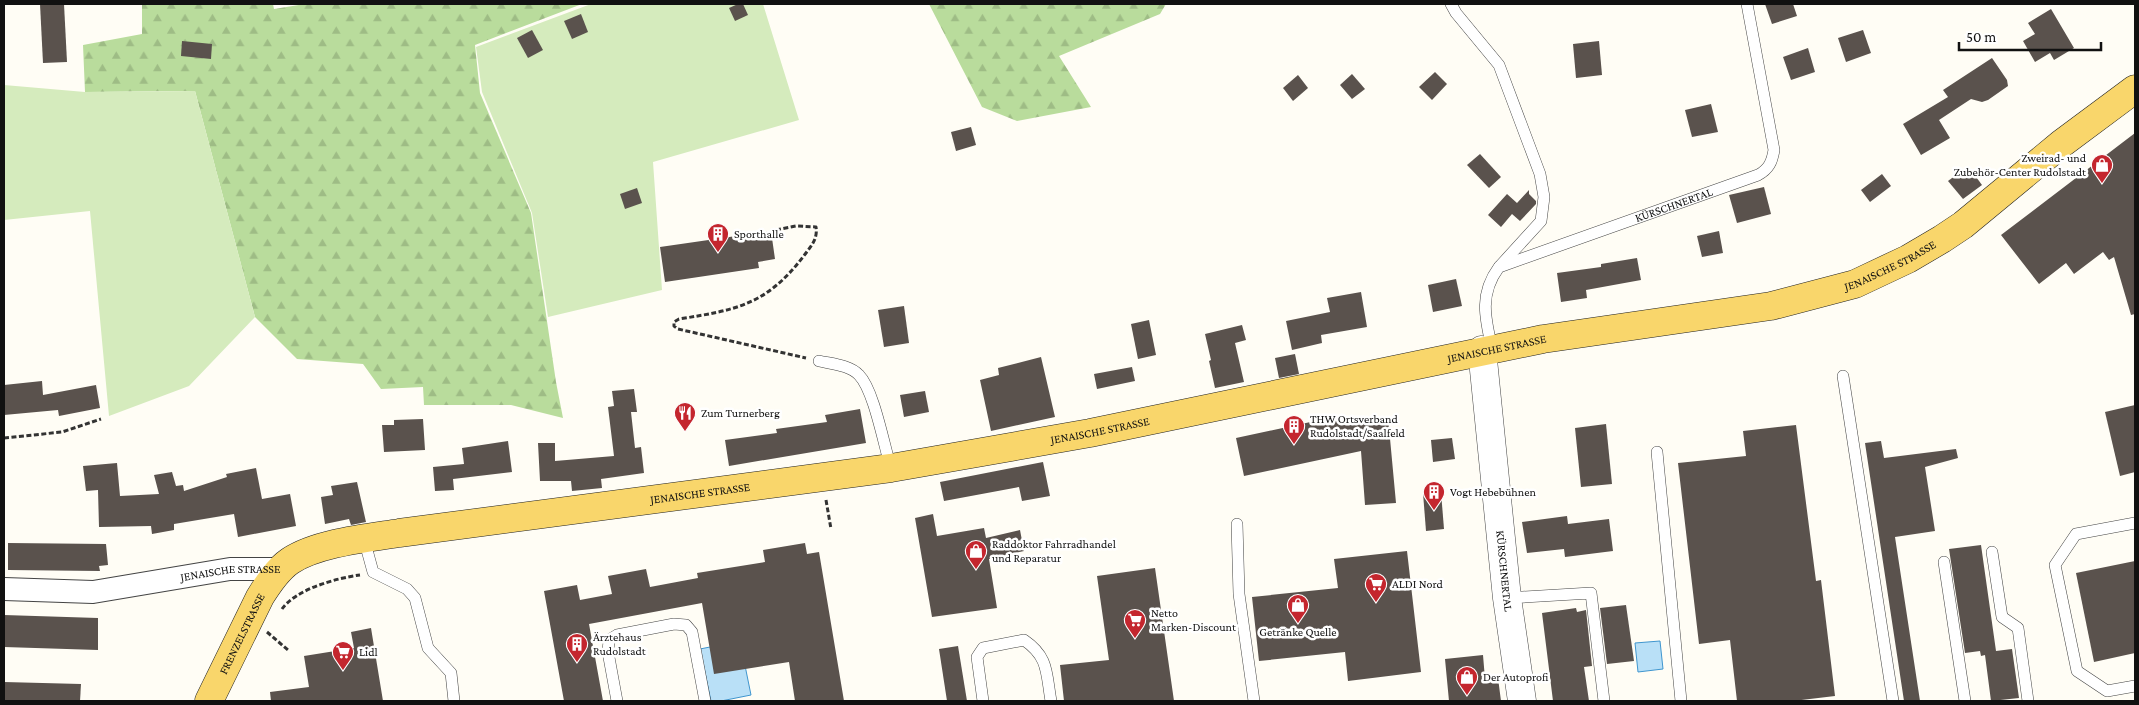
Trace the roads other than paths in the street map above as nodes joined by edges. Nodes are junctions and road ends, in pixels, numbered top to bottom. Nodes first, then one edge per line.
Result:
1 (1451, 4) edge
2 (1747, 4) edge
3 (2135, 89) edge
4 (1500, 267) junction
5 (1487, 349) junction
6 (819, 361) road end
7 (1843, 376) dead end
8 (1657, 452) dead end
9 (891, 468) junction
10 (2135, 523) edge
11 (1237, 524) dead end
12 (364, 539) junction
13 (1992, 552) dead end
14 (1944, 562) dead end
15 (281, 569) junction
16 (4, 589) edge
17 (1507, 598) junction
18 (2135, 686) edge
19 (209, 701) edge
20 (454, 701) edge
21 (617, 701) edge
22 (705, 701) edge
23 (983, 701) edge
24 (1051, 701) edge
25 (1254, 701) edge
26 (1522, 701) edge
27 (1604, 701) edge
28 (1681, 701) edge
29 (1893, 701) edge
30 (1965, 701) edge
31 (2028, 701) edge

1 - 4 lane
2 - 4 lane, KÜRSCHNERTAL
3 - 5 main road, JENAISCHE STRASSE
4 - 5 lane, KÜRSCHNERTAL
5 - 9 main road, JENAISCHE STRASSE
5 - 17 street, KÜRSCHNERTAL
6 - 9 lane
7 - 29 lane
8 - 28 lane
9 - 12 main road, JENAISCHE STRASSE
10 - 18 lane
11 - 25 lane
12 - 15 main road, JENAISCHE STRASSE
12 - 20 lane
13 - 31 lane
14 - 30 lane
15 - 16 street, JENAISCHE STRASSE
15 - 19 main road, FRENZELSTRASSE
17 - 26 street, KÜRSCHNERTAL
17 - 27 lane
21 - 22 lane
23 - 24 lane

